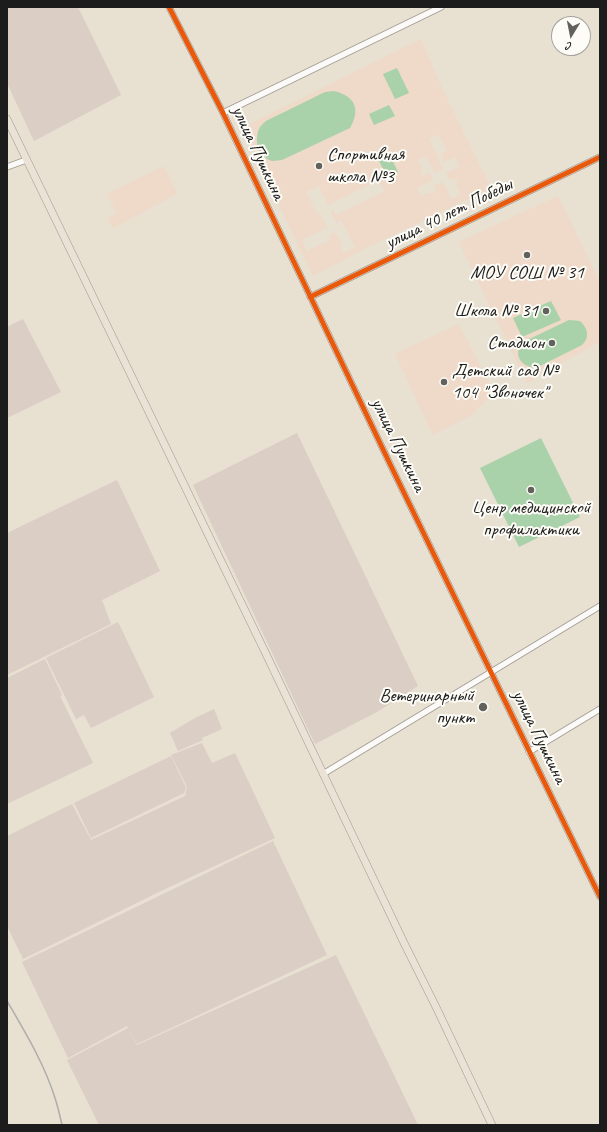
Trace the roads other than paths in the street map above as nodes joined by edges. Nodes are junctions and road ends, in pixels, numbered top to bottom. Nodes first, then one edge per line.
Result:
1 (169, 7) edge
2 (442, 7) edge
3 (223, 113) junction
4 (7, 119) edge
5 (600, 157) edge
6 (26, 160) junction
7 (7, 166) edge
8 (310, 297) junction
9 (600, 606) edge
10 (492, 672) junction
11 (600, 709) edge
12 (529, 752) junction
13 (323, 774) junction
14 (600, 897) edge
15 (492, 1125) edge

1 - 3 street, улица Пушкина
2 - 3 street
3 - 8 street, улица Пушкина
4 - 6 main road
5 - 8 street, улица 40 лет Победы
6 - 7 street
6 - 13 main road
8 - 10 street, улица Пушкина
9 - 10 street
10 - 12 street, улица Пушкина
10 - 13 street
11 - 12 street
12 - 14 street, улица Пушкина
13 - 15 main road

